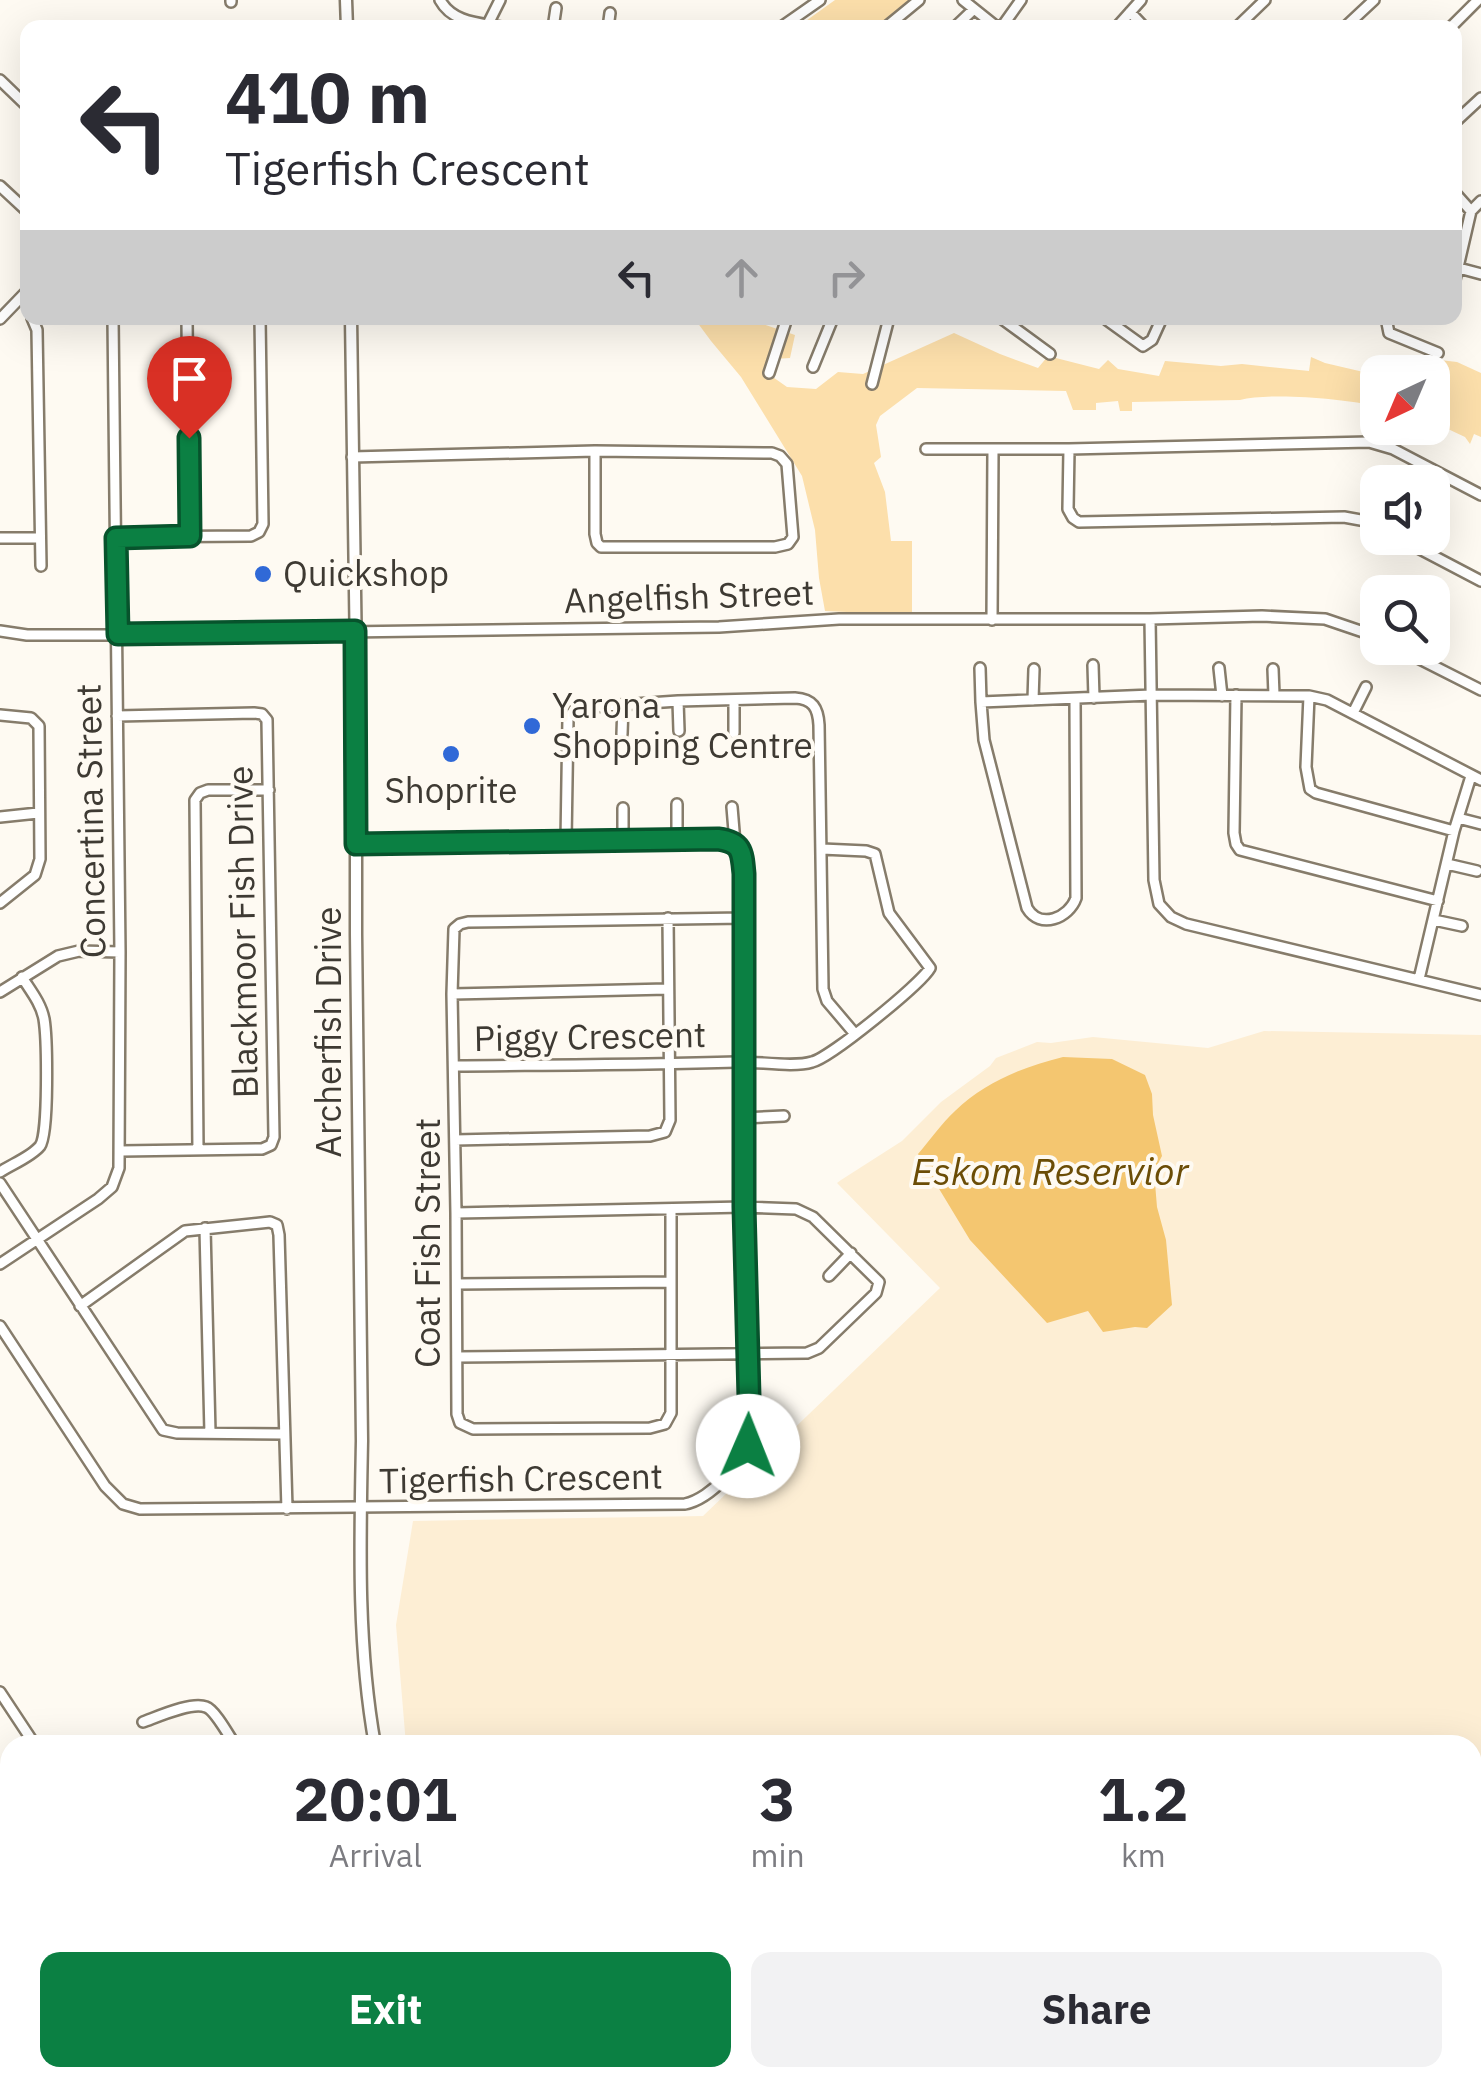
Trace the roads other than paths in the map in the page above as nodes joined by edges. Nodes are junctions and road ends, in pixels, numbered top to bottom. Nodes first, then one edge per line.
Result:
1 (440, 0) edge
2 (820, 0) edge
3 (919, 0) edge
4 (964, 0) edge
5 (1141, 0) edge
6 (1266, 0) edge
7 (1374, 0) edge
8 (1478, 0) edge
9 (556, 8) dead end
10 (974, 8) junction
11 (1130, 12) junction
12 (610, 13) dead end
13 (466, 20) edge
14 (554, 20) edge
15 (609, 20) edge
16 (791, 20) edge
17 (895, 20) edge
18 (962, 20) edge
19 (990, 20) edge
20 (1123, 20) edge
21 (1138, 20) edge
22 (1245, 20) edge
23 (1353, 20) edge
24 (1458, 20) edge
25 (0, 80) edge
26 (1481, 98) edge
27 (20, 99) edge
28 (1462, 116) edge
29 (0, 186) edge
30 (1481, 201) edge
31 (1462, 202) edge
32 (20, 205) edge
33 (1471, 212) junction
34 (1462, 248) edge
35 (20, 298) edge
36 (0, 320) edge
37 (35, 325) edge
38 (113, 325) edge
39 (187, 325) edge
40 (260, 325) edge
41 (351, 325) edge
42 (785, 325) edge
43 (830, 325) edge
44 (886, 325) edge
45 (1011, 325) edge
46 (1114, 325) edge
47 (1159, 325) edge
48 (1387, 325) edge
49 (1438, 353) dead end
50 (1050, 354) dead end
51 (813, 367) dead end
52 (769, 373) dead end
53 (872, 384) dead end
54 (1070, 449) junction
55 (926, 450) dead end
56 (992, 450) junction
57 (595, 451) junction
58 (352, 457) junction
59 (1481, 494) edge
60 (1360, 521) edge
61 (190, 536) junction
62 (0, 538) edge
63 (40, 538) junction
64 (116, 538) junction
65 (1431, 555) edge
66 (42, 566) dead end
67 (1481, 581) edge
68 (1150, 619) junction
69 (992, 620) junction
70 (1360, 630) edge
71 (0, 631) edge
72 (355, 631) junction
73 (118, 634) junction
74 (1093, 664) dead end
75 (1432, 665) edge
76 (980, 668) dead end
77 (1220, 668) dead end
78 (1034, 669) dead end
79 (1272, 669) dead end
80 (1366, 688) dead end
81 (1481, 690) edge
82 (1274, 694) junction
83 (1152, 695) junction
84 (1222, 696) junction
85 (1236, 696) junction
86 (1309, 696) junction
87 (1094, 698) junction
88 (1075, 699) junction
89 (1032, 700) junction
90 (734, 701) junction
91 (678, 702) junction
92 (981, 702) junction
93 (623, 705) junction
94 (1353, 713) junction
95 (0, 715) edge
96 (117, 716) junction
97 (680, 731) dead end
98 (734, 733) dead end
99 (622, 734) dead end
100 (1476, 778) edge
101 (269, 790) junction
102 (677, 804) dead end
103 (732, 807) dead end
104 (623, 808) dead end
105 (38, 813) junction
106 (0, 817) edge
107 (1458, 818) junction
108 (1481, 824) edge
109 (1454, 832) junction
110 (677, 840) junction
111 (566, 842) junction
112 (623, 842) junction
113 (735, 842) junction
114 (356, 844) junction
115 (822, 849) junction
116 (1447, 864) junction
117 (1477, 871) dead end
118 (1438, 901) junction
119 (0, 903) edge
120 (668, 918) junction
121 (744, 918) junction
122 (1434, 920) junction
123 (1462, 926) dead end
124 (120, 952) junction
125 (22, 977) junction
126 (1419, 979) junction
127 (667, 990) junction
128 (0, 992) edge
129 (452, 994) junction
130 (1481, 995) edge
131 (855, 1034) junction
132 (744, 1062) junction
133 (668, 1064) junction
134 (454, 1066) junction
135 (784, 1116) dead end
136 (744, 1118) junction
137 (455, 1140) junction
138 (198, 1150) junction
139 (121, 1151) junction
140 (0, 1172) edge
141 (0, 1183) edge
142 (744, 1207) junction
143 (671, 1209) junction
144 (456, 1213) junction
145 (205, 1228) junction
146 (36, 1240) junction
147 (851, 1253) junction
148 (0, 1264) edge
149 (829, 1276) dead end
150 (670, 1282) junction
151 (457, 1284) junction
152 (80, 1306) junction
153 (0, 1326) edge
154 (748, 1353) junction
155 (671, 1354) junction
156 (458, 1358) junction
157 (210, 1433) junction
158 (284, 1434) junction
159 (360, 1508) junction
160 (287, 1509) junction
161 (0, 1692) edge
162 (142, 1722) dead end
163 (29, 1735) edge
164 (229, 1735) edge
165 (373, 1735) edge

1 - 13 street
2 - 16 street
3 - 17 street
4 - 10 street
5 - 11 street
6 - 22 street
7 - 23 street
8 - 24 street
9 - 14 street
10 - 18 street
10 - 19 street
11 - 20 street
11 - 21 street
12 - 15 street
25 - 27 street
26 - 28 street
29 - 32 street
30 - 33 street
31 - 33 street
33 - 34 street
35 - 36 street
37 - 63 street
38 - 64 street, Concertina Street
39 - 61 street
40 - 61 street
41 - 58 street, Archerfish Drive
42 - 52 street
43 - 51 street
44 - 53 street
45 - 50 street
46 - 47 street
48 - 49 street
54 - 56 street
54 - 59 street
54 - 60 street
55 - 56 street
56 - 69 street
57 - 57 street
57 - 58 street
58 - 72 street, Archerfish Drive
61 - 64 street
62 - 63 street
63 - 66 street
64 - 73 street, Concertina Street
65 - 67 street
68 - 69 street, Angelfish Street
68 - 70 street, Angelfish Street
68 - 83 street
69 - 72 street, Angelfish Street
71 - 73 street, Angelfish Street
72 - 73 street, Angelfish Street
72 - 114 street, Archerfish Drive
73 - 96 street, Concertina Street
74 - 87 street
75 - 81 street
76 - 92 street
77 - 84 street
78 - 89 street
79 - 82 street
80 - 94 street
82 - 85 street
82 - 86 street
83 - 84 street
83 - 87 street
83 - 126 street
84 - 85 street
85 - 118 street
86 - 94 street
86 - 109 street
87 - 88 street
88 - 89 street
88 - 92 street
89 - 92 street
90 - 91 street
90 - 98 street
90 - 115 street
91 - 93 street
91 - 97 street
93 - 99 street
93 - 111 street
94 - 100 street
95 - 105 street
96 - 101 street, Blackmoor Fish Drive
96 - 124 street, Concertina Street
100 - 107 street
101 - 138 street
101 - 138 street, Blackmoor Fish Drive
102 - 110 street
103 - 113 street, Tigerfish Crescent
104 - 112 street
105 - 106 street
105 - 119 street
107 - 108 street
107 - 109 street
109 - 116 street
110 - 112 street
110 - 113 street
111 - 112 street
111 - 114 street
113 - 121 street, Tigerfish Crescent
114 - 159 street, Archerfish Drive
115 - 131 street
115 - 131 street, Piggy Crescent
116 - 117 street
116 - 118 street
118 - 122 street
120 - 121 street, Coat Fish Street
120 - 127 street
120 - 129 street, Coat Fish Street
121 - 132 street, Tigerfish Crescent
122 - 123 street
122 - 126 street
124 - 125 street
124 - 139 street, Concertina Street
125 - 128 street
125 - 140 street
126 - 130 street
127 - 129 street
127 - 133 street
129 - 134 street, Coat Fish Street
131 - 132 street, Piggy Crescent
132 - 133 street, Piggy Crescent
132 - 136 street, Tigerfish Crescent
133 - 134 street, Piggy Crescent
133 - 137 street
134 - 137 street, Coat Fish Street
135 - 136 street
136 - 142 street, Tigerfish Crescent
137 - 144 street, Coat Fish Street
138 - 139 street, Blackmoor Fish Drive
139 - 146 street, Concertina Street
141 - 146 street
142 - 143 street
142 - 147 street
142 - 154 street, Tigerfish Crescent
143 - 144 street
143 - 150 street, Coat Fish Street
144 - 151 street, Coat Fish Street
145 - 152 street
145 - 157 street
145 - 158 street
146 - 148 street, Concertina Street
146 - 152 street
147 - 149 street
147 - 154 street
150 - 151 street
150 - 155 street, Coat Fish Street
151 - 156 street, Coat Fish Street
152 - 157 street
153 - 160 street, Tigerfish Crescent
154 - 155 street
154 - 159 street, Tigerfish Crescent
155 - 156 street
155 - 156 street, Coat Fish Street
157 - 158 street
158 - 160 street
159 - 160 street, Tigerfish Crescent
159 - 165 street, Archerfish Drive
161 - 163 street
162 - 164 street

